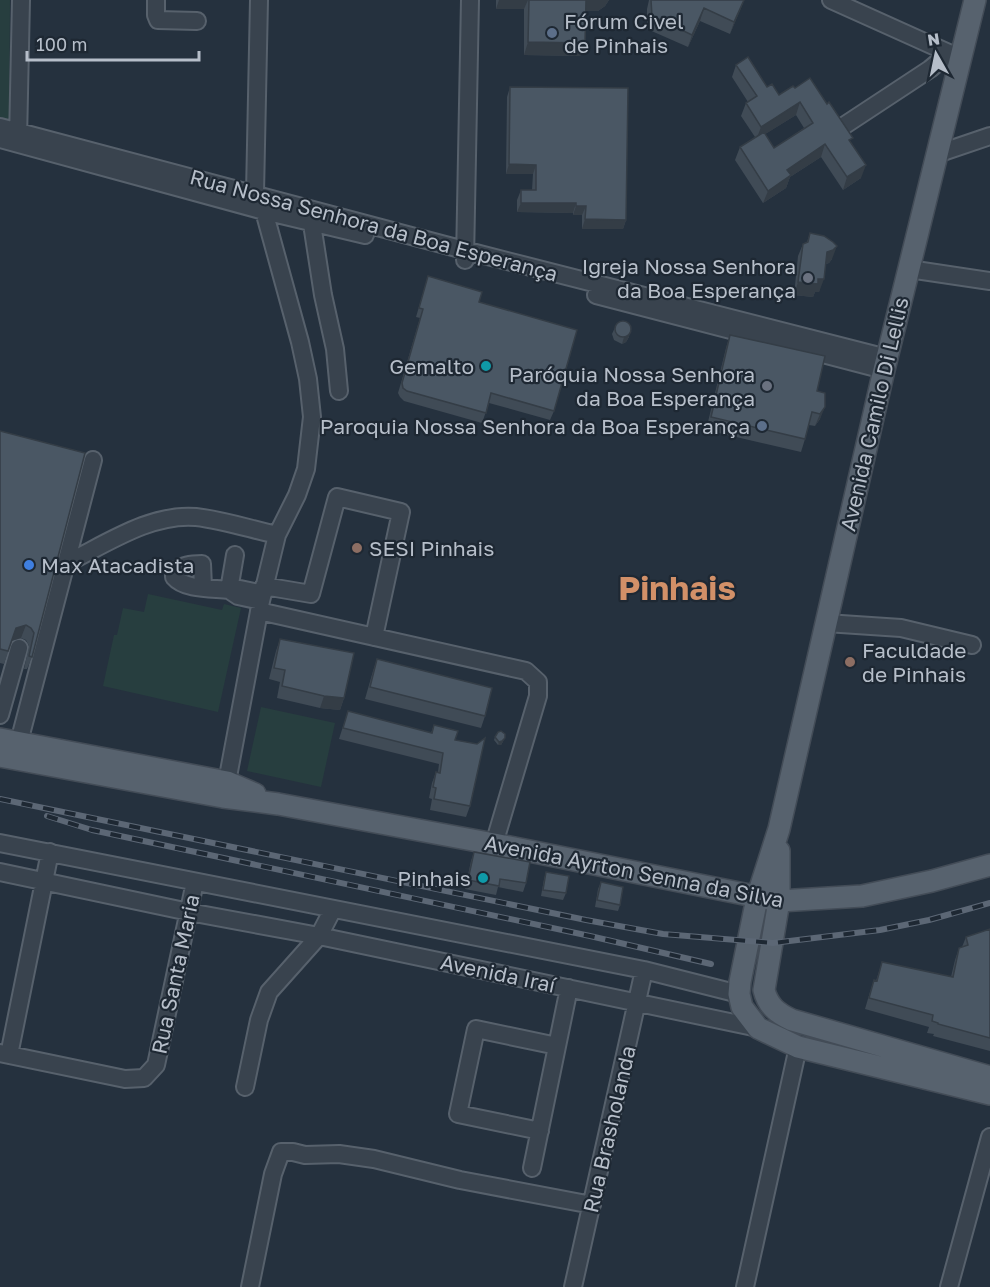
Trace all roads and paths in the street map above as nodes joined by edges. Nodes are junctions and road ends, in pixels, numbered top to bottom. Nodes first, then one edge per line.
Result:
1 (21, 0) edge
2 (156, 0) edge
3 (259, 0) edge
4 (470, 0) edge
5 (831, 0) edge
6 (975, 0) edge
7 (197, 21) dead end
8 (955, 56) junction
9 (845, 124) edge
10 (0, 127) edge
11 (990, 136) edge
12 (18, 138) junction
13 (0, 139) edge
14 (937, 154) junction
15 (255, 193) junction
16 (264, 211) junction
17 (310, 215) junction
18 (465, 256) junction
19 (909, 269) junction
20 (990, 281) edge
21 (885, 364) junction
22 (339, 391) dead end
23 (93, 460) dead end
24 (277, 535) junction
25 (235, 555) dead end
26 (67, 563) junction
27 (203, 587) dead end
28 (229, 590) junction
29 (262, 598) junction
30 (826, 623) junction
31 (374, 637) junction
32 (972, 645) dead end
33 (19, 648) dead end
34 (5, 677) edge
35 (0, 715) edge
36 (9, 741) edge
37 (0, 756) edge
38 (227, 782) junction
39 (278, 804) junction
40 (779, 829) junction
41 (0, 843) edge
42 (494, 844) junction
43 (50, 852) junction
44 (990, 865) edge
45 (0, 872) edge
46 (45, 881) junction
47 (195, 882) junction
48 (757, 898) junction
49 (779, 902) junction
50 (333, 909) junction
51 (189, 912) junction
52 (319, 936) junction
53 (644, 970) junction
54 (569, 988) junction
55 (739, 994) junction
56 (637, 1002) junction
57 (758, 1028) junction
58 (557, 1046) junction
59 (798, 1047) junction
60 (5, 1054) edge
61 (990, 1077) edge
62 (245, 1087) dead end
63 (990, 1094) edge
64 (540, 1131) junction
65 (990, 1137) edge
66 (532, 1168) dead end
67 (592, 1205) junction
68 (250, 1287) edge
69 (573, 1287) edge
70 (745, 1287) edge
71 (949, 1287) edge

1 - 12 street
2 - 7 street
3 - 15 street
4 - 18 street
5 - 8 street
6 - 8 main road, Avenida Camilo Di Lellis
8 - 9 street
8 - 14 main road, Avenida Camilo Di Lellis
10 - 12 street, Rua Nossa Senhora da Boa Esperança
11 - 14 street
12 - 13 street, Rua Nossa Senhora da Boa Esperança
12 - 15 street, Rua Nossa Senhora da Boa Esperança
12 - 16 street, Rua Nossa Senhora da Boa Esperança
14 - 19 main road, Avenida Camilo Di Lellis
15 - 16 street
15 - 17 street, Rua Nossa Senhora da Boa Esperança
16 - 17 street, Rua Nossa Senhora da Boa Esperança
16 - 24 street
17 - 18 street, Rua Nossa Senhora da Boa Esperança
17 - 22 street
18 - 21 street, Rua Nossa Senhora da Boa Esperança
19 - 20 street
19 - 21 main road, Avenida Camilo Di Lellis
21 - 30 main road, Avenida Camilo Di Lellis
23 - 26 street
24 - 26 street
24 - 29 street
25 - 28 street
26 - 36 street
27 - 28 street
28 - 29 street
29 - 31 street
29 - 31 street
29 - 38 street
30 - 32 street
30 - 40 main road, Avenida Camilo Di Lellis
31 - 42 street
33 - 34 street
34 - 35 street
36 - 38 main road, Avenida Ayrton Senna da Silva
37 - 39 main road, Avenida Ayrton Senna da Silva
38 - 39 main road, Avenida Ayrton Senna da Silva
39 - 42 main road, Avenida Ayrton Senna da Silva
40 - 48 main road, Avenida Camilo Di Lellis
40 - 49 main road, Avenida Camilo Di Lellis
41 - 43 street, Avenida Iraí
42 - 48 main road, Avenida Ayrton Senna da Silva
43 - 46 street
43 - 47 street, Avenida Iraí
44 - 49 main road, Avenida Ayrton Senna da Silva
45 - 46 street, Avenida Iraí
46 - 51 street, Avenida Iraí
46 - 60 street
47 - 50 street, Avenida Iraí
47 - 51 street, Rua Santa Maria
48 - 49 main road, Avenida Ayrton Senna da Silva
48 - 55 main road, Avenida Camilo Di Lellis
49 - 61 main road, Avenida Camilo Di Lellis
50 - 52 street
50 - 53 street, Avenida Iraí
51 - 52 street, Avenida Iraí
51 - 60 street, Rua Santa Maria
52 - 54 street, Avenida Iraí
52 - 62 street
53 - 55 street, Avenida Iraí
53 - 56 street, Rua Brasholanda
54 - 56 street, Avenida Iraí
54 - 58 street
55 - 57 main road
56 - 57 street, Avenida Iraí
56 - 67 street, Rua Brasholanda
57 - 59 main road, Avenida Iraí
58 - 64 street
58 - 64 street
59 - 63 main road, Avenida Iraí
59 - 70 street
64 - 66 street
65 - 71 street
67 - 68 street
67 - 69 street, Rua Brasholanda

